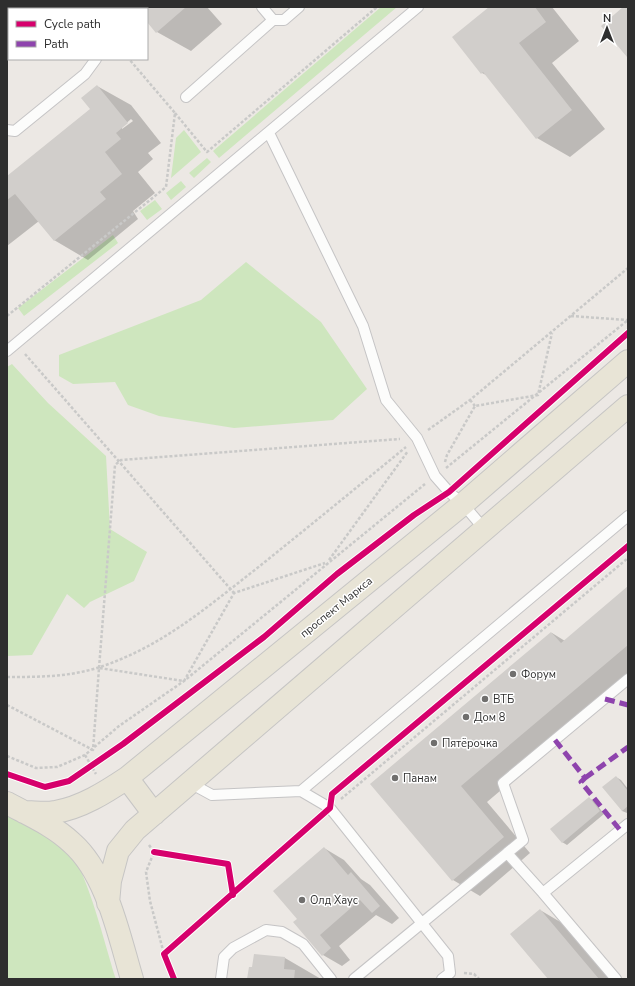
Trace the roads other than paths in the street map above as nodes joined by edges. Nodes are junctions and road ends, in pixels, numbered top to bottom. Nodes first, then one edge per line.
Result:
1 (262, 7) edge
2 (299, 7) edge
3 (418, 7) edge
4 (273, 20) junction
5 (95, 60) edge
6 (186, 97) dead end
7 (7, 130) edge
8 (269, 133) junction
9 (7, 351) edge
10 (628, 361) edge
11 (628, 406) edge
12 (463, 504) junction
13 (628, 516) edge
14 (485, 530) junction
15 (628, 679) edge
16 (127, 778) junction
17 (190, 782) junction
18 (301, 792) junction
19 (16, 808) edge
20 (154, 814) junction
21 (628, 824) edge
22 (507, 853) junction
23 (543, 893) junction
24 (108, 903) junction
25 (423, 924) junction
26 (329, 978) edge
27 (132, 979) edge
28 (221, 979) edge
29 (354, 979) edge
30 (442, 979) edge
31 (616, 979) edge

1 - 4 lane
2 - 4 lane
3 - 8 lane
4 - 6 lane
5 - 7 lane
8 - 9 lane
8 - 12 lane
10 - 12 main road, проспект Маркса
11 - 14 main road
12 - 14 lane
12 - 16 main road, проспект Маркса
13 - 18 lane
14 - 17 main road
15 - 22 lane
16 - 19 main road, проспект Маркса
16 - 20 main road
17 - 18 lane
17 - 20 main road
18 - 25 lane
19 - 24 main road
20 - 24 main road
21 - 23 lane
22 - 23 lane
22 - 25 lane
23 - 31 lane
24 - 27 main road
25 - 29 lane
25 - 30 lane
26 - 28 lane

